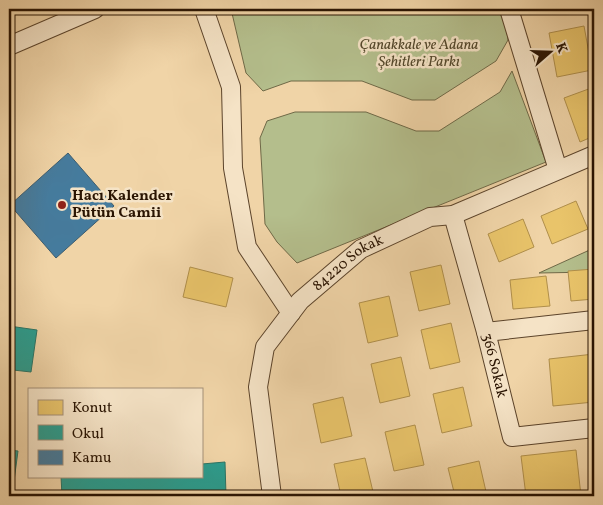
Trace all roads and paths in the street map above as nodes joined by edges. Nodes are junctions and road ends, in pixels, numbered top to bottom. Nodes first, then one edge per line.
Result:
1 (95, 9) edge
2 (204, 9) edge
3 (509, 9) edge
4 (9, 46) edge
5 (594, 155) edge
6 (558, 170) junction
7 (453, 215) junction
8 (291, 313) junction
9 (594, 320) edge
10 (486, 332) junction
11 (594, 428) edge
12 (272, 496) edge

1 - 4 street
2 - 8 street
3 - 6 street
5 - 6 street, 84220 Sokak
6 - 7 street, 84220 Sokak
7 - 8 street, 84220 Sokak
7 - 10 street, 366 Sokak
8 - 12 street, 84220 Sokak
9 - 10 street
10 - 11 street, 366 Sokak

